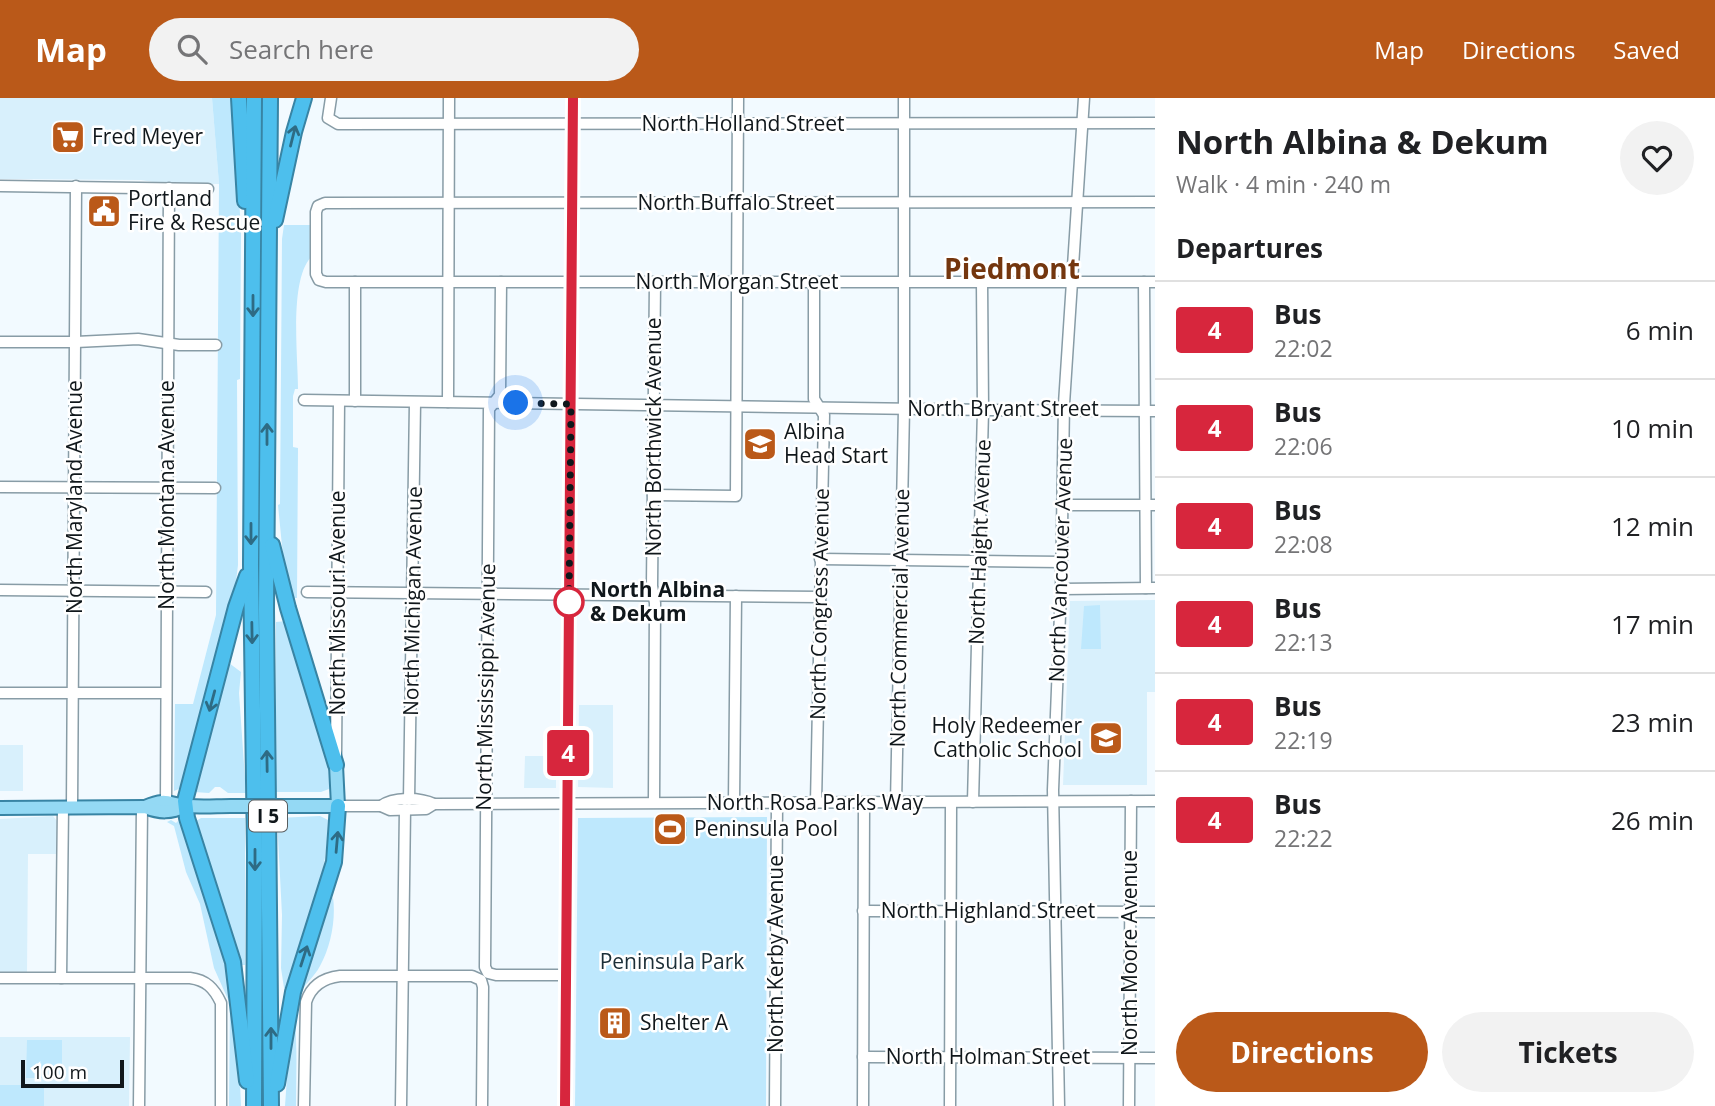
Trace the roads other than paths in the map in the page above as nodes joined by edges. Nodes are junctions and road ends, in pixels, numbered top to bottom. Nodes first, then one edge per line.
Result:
1 (239, 98) edge
2 (254, 98) edge
3 (270, 98) edge
4 (304, 98) edge
5 (331, 98) edge
6 (449, 98) edge
7 (573, 98) edge
8 (738, 98) edge
9 (904, 98) edge
10 (1084, 98) edge
11 (449, 124) junction
12 (573, 124) junction
13 (738, 124) junction
14 (904, 124) junction
15 (1082, 124) junction
16 (1155, 124) edge
17 (0, 186) edge
18 (76, 186) junction
19 (169, 188) junction
20 (208, 189) dead end
21 (1077, 202) junction
22 (1155, 202) edge
23 (448, 203) junction
24 (573, 203) junction
25 (737, 203) junction
26 (904, 203) junction
27 (253, 238) junction
28 (269, 252) junction
29 (319, 280) joint
30 (355, 282) junction
31 (448, 282) junction
32 (501, 282) junction
33 (572, 282) junction
34 (655, 282) junction
35 (737, 282) junction
36 (814, 282) junction
37 (904, 282) junction
38 (982, 282) junction
39 (1072, 282) junction
40 (1149, 282) edge
41 (0, 342) edge
42 (76, 342) junction
43 (168, 343) junction
44 (216, 345) dead end
45 (304, 400) dead end
46 (339, 401) junction
47 (355, 401) junction
48 (415, 402) junction
49 (448, 402) junction
50 (493, 403) junction
51 (571, 404) junction
52 (654, 405) junction
53 (736, 406) junction
54 (819, 408) junction
55 (904, 409) junction
56 (984, 410) junction
57 (1065, 410) junction
58 (1150, 411) edge
59 (0, 487) edge
60 (74, 487) junction
61 (167, 488) junction
62 (215, 488) dead end
63 (653, 495) junction
64 (1063, 505) junction
65 (1150, 505) edge
66 (267, 527) junction
67 (821, 559) junction
68 (901, 560) junction
69 (980, 561) junction
70 (1062, 562) junction
71 (251, 565) junction
72 (1150, 588) edge
73 (1061, 589) junction
74 (0, 590) edge
75 (74, 590) junction
76 (167, 591) junction
77 (206, 592) dead end
78 (307, 592) dead end
79 (338, 592) junction
80 (414, 593) junction
81 (486, 593) junction
82 (569, 593) junction
83 (654, 594) junction
84 (736, 596) junction
85 (820, 597) junction
86 (0, 693) edge
87 (74, 693) junction
88 (166, 693) junction
89 (336, 765) junction
90 (1053, 801) junction
91 (1131, 801) junction
92 (1155, 801) edge
93 (166, 802) junction
94 (654, 802) junction
95 (973, 802) junction
96 (485, 803) junction
97 (568, 803) junction
98 (734, 803) junction
99 (776, 803) junction
100 (816, 803) junction
101 (864, 803) junction
102 (895, 803) junction
103 (951, 803) junction
104 (407, 805) junction
105 (185, 806) junction
106 (338, 806) junction
107 (67, 807) junction
108 (143, 807) junction
109 (0, 808) edge
110 (863, 911) junction
111 (950, 911) junction
112 (1056, 912) junction
113 (1130, 912) junction
114 (1155, 912) edge
115 (483, 975) junction
116 (566, 975) junction
117 (402, 976) junction
118 (0, 978) edge
119 (61, 978) junction
120 (140, 978) junction
121 (863, 1056) junction
122 (950, 1057) junction
123 (1059, 1057) junction
124 (1129, 1058) junction
125 (1155, 1058) edge
126 (139, 1106) edge
127 (221, 1106) edge
128 (252, 1106) edge
129 (272, 1106) edge
130 (304, 1106) edge
131 (401, 1106) edge
132 (482, 1106) edge
133 (565, 1106) edge
134 (775, 1106) edge
135 (863, 1106) edge
136 (950, 1106) edge
137 (1059, 1106) edge
138 (1129, 1106) edge

1 - 27 highway
2 - 27 highway, I 5
3 - 28 highway, I 5
28 -> 4 highway
5 - 11 street, North Holland Street
6 - 11 street
7 - 12 street
8 - 13 street
9 - 14 street, North Commercial Avenue
10 - 15 street, North Vancouver Avenue
11 - 12 street, North Holland Street
11 - 23 street
12 - 13 street, North Holland Street
12 - 24 street
13 - 14 street, North Holland Street
13 - 25 street
14 - 15 street, North Holland Street
14 - 26 street, North Commercial Avenue
15 - 16 street, North Holland Street
15 - 21 street, North Vancouver Avenue
17 - 18 street
18 - 19 street
18 - 42 street, North Maryland Avenue
19 - 20 street
19 - 43 street, North Montana Avenue
21 - 22 street, North Buffalo Street
21 - 26 street, North Buffalo Street
21 - 39 street, North Vancouver Avenue
23 - 24 street, North Buffalo Street
23 - 29 street, North Buffalo Street
23 - 31 street
24 - 25 street, North Buffalo Street
24 - 33 street
25 - 26 street, North Buffalo Street
25 - 35 street
26 - 37 street, North Commercial Avenue
27 -> 71 highway, I 5
66 -> 28 highway, I 5
29 - 30 street, North Morgan Street
30 - 31 street, North Morgan Street
30 - 47 street
31 - 32 street, North Morgan Street
31 - 49 street
32 - 33 street, North Morgan Street
32 - 50 street, North Mississippi Avenue
33 - 34 street, North Morgan Street
33 - 51 street
34 - 35 street, North Morgan Street
34 - 52 street, North Borthwick Avenue
35 - 36 street, North Morgan Street
35 - 53 street
36 - 37 street, North Morgan Street
36 - 54 street, North Congress Avenue
37 - 38 street, North Morgan Street
37 - 55 street, North Commercial Avenue
38 - 39 street, North Morgan Street
38 - 56 street, North Haight Avenue
39 - 40 street, North Morgan Street
39 - 57 street, North Vancouver Avenue
40 - 58 street
41 - 42 street
42 - 43 street
42 - 60 street, North Maryland Avenue
43 - 44 street
43 - 61 street, North Montana Avenue
45 - 46 street, North Bryant Street
46 - 47 street, North Bryant Street
46 - 79 street, North Missouri Avenue
47 - 48 street, North Bryant Street
48 - 49 street, North Bryant Street
48 - 80 street, North Michigan Avenue
49 - 50 street, North Bryant Street
50 - 51 street, North Bryant Street
50 - 81 street, North Mississippi Avenue
51 - 52 street, North Bryant Street
51 - 82 street
52 - 53 street, North Bryant Street
52 - 63 street, North Borthwick Avenue
53 - 54 street, North Bryant Street
53 - 63 street
54 - 55 street, North Bryant Street
54 - 67 street, North Congress Avenue
55 - 56 street, North Bryant Street
55 - 68 street, North Commercial Avenue
56 - 57 street, North Bryant Street
56 - 69 street, North Haight Avenue
57 - 58 street, North Bryant Street
57 - 64 street, North Vancouver Avenue
58 - 65 street
59 - 60 street
60 - 61 street
60 - 75 street, North Maryland Avenue
61 - 62 street
61 - 76 street, North Montana Avenue
63 - 83 street, North Borthwick Avenue
64 - 65 street
64 - 70 street, North Vancouver Avenue
65 - 72 street
66 - 89 highway
129 -> 66 highway, I 5
67 - 68 street
67 - 85 street, North Congress Avenue
68 - 69 street
68 - 102 street, North Commercial Avenue
69 - 70 street
69 - 95 street, North Haight Avenue
70 - 73 street, North Vancouver Avenue
71 -> 105 highway
71 -> 128 highway, I 5
72 - 73 street
73 - 90 street, North Vancouver Avenue
74 - 75 street
75 - 76 street
75 - 87 street, North Maryland Avenue
76 - 77 street
76 - 88 street, North Montana Avenue
78 - 79 street
79 - 80 street
79 - 89 street, North Missouri Avenue
80 - 81 street
80 - 104 street, North Michigan Avenue
81 - 82 street
81 - 96 street, North Mississippi Avenue
82 - 83 street
82 - 97 street
83 - 84 street
83 - 94 street, North Borthwick Avenue
84 - 85 street
84 - 98 street
85 - 100 street, North Congress Avenue
86 - 87 street
87 - 88 street
87 - 107 street, North Maryland Avenue
88 - 93 street, North Montana Avenue
89 - 106 main road, North Missouri Avenue
90 - 91 street, North Rosa Parks Way
90 - 95 street, North Rosa Parks Way
90 - 112 street, North Vancouver Avenue
91 - 92 street, North Rosa Parks Way
91 - 113 street, North Moore Avenue
93 - 105 main road, North Rosa Parks Way
93 - 108 main road, North Rosa Parks Way
94 - 97 street, North Rosa Parks Way
94 - 98 street, North Rosa Parks Way
95 - 103 street, North Rosa Parks Way
96 - 97 street, North Rosa Parks Way
96 - 104 street, North Rosa Parks Way
96 - 115 street, North Mississippi Avenue
97 - 116 street
98 - 99 street, North Rosa Parks Way
99 - 100 street, North Rosa Parks Way
99 - 134 street, North Kerby Avenue
100 - 101 street, North Rosa Parks Way
101 - 102 street, North Rosa Parks Way
101 - 110 street
102 - 103 street, North Rosa Parks Way
103 - 111 street
104 - 106 street, North Rosa Parks Way
104 - 117 street, North Michigan Avenue
105 - 106 main road, North Rosa Parks Way, bridge
105 - 108 main road, North Rosa Parks Way
105 - 128 highway
129 -> 106 highway
107 - 108 main road, North Rosa Parks Way
107 - 109 main road, North Rosa Parks Way
107 - 119 street, North Maryland Avenue
108 - 120 street
110 - 111 street, North Highland Street
110 - 121 street
111 - 112 street, North Highland Street
111 - 122 street
112 - 113 street, North Highland Street
112 - 123 street, North Vancouver Avenue
113 - 114 street, North Highland Street
113 - 124 street, North Moore Avenue
115 - 116 street
115 - 117 street
115 - 132 street, North Mississippi Avenue
116 - 133 street
117 - 130 street
117 - 131 street, North Michigan Avenue
118 - 119 street
119 - 120 street
120 - 126 street
120 - 127 street
121 - 122 street, North Holman Street
121 - 135 street
122 - 123 street, North Holman Street
122 - 136 street
123 - 124 street, North Holman Street
123 - 137 street, North Vancouver Avenue
124 - 125 street, North Holman Street
124 - 138 street, North Moore Avenue

